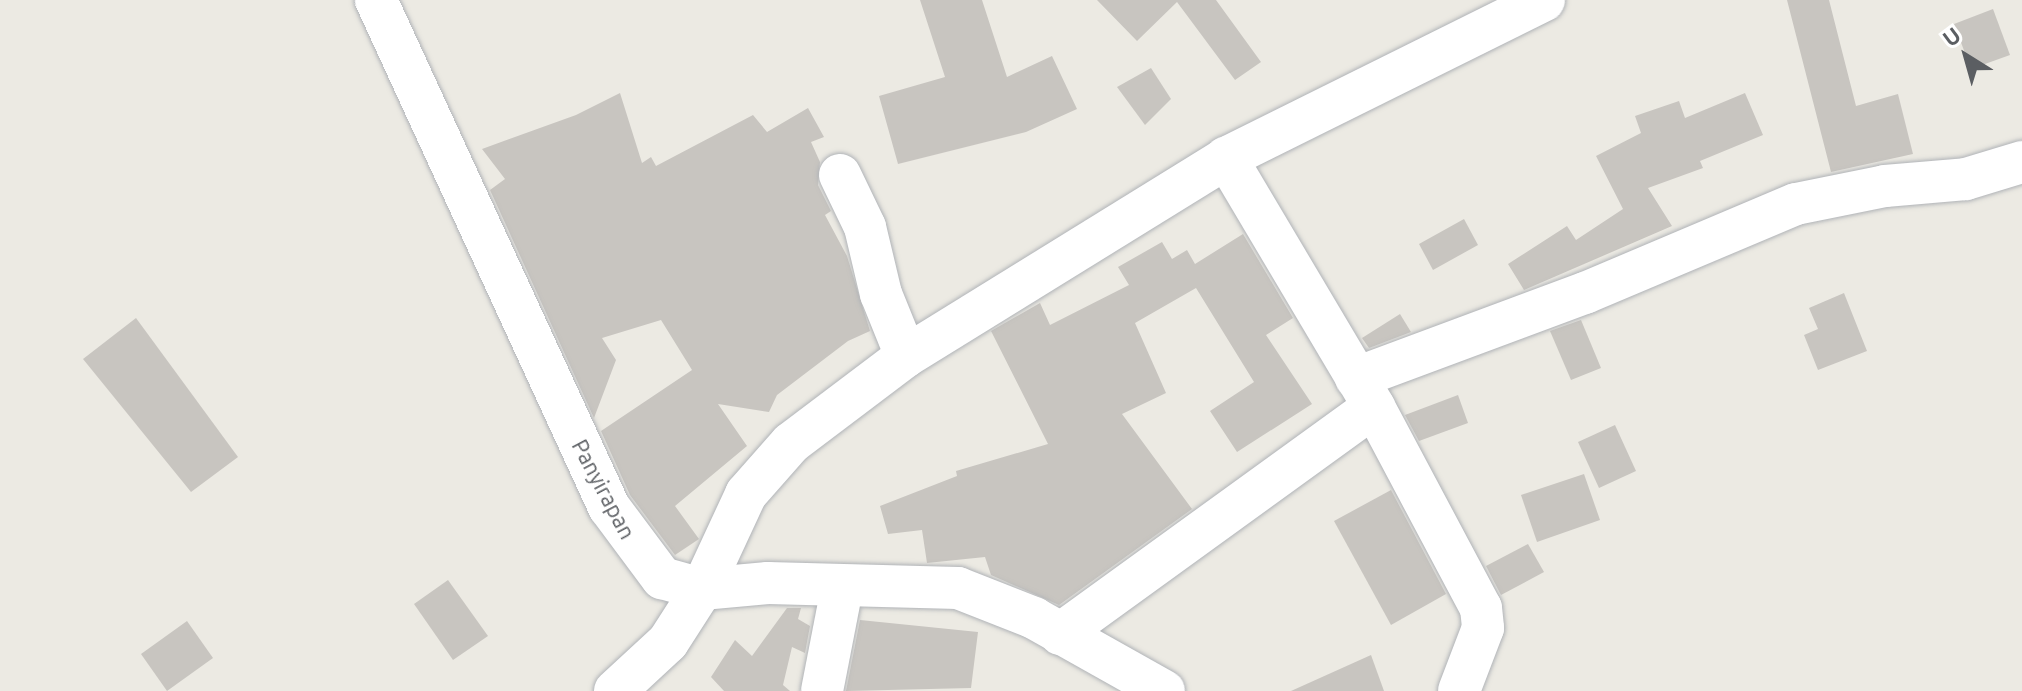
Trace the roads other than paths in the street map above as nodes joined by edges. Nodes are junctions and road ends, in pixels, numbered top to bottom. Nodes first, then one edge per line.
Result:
1 (376, 0) edge
2 (1544, 0) edge
3 (1226, 158) junction
4 (2022, 162) edge
5 (840, 175) dead end
6 (906, 356) junction
7 (1365, 392) junction
8 (842, 588) junction
9 (702, 589) junction
10 (1060, 634) junction
11 (615, 691) edge
12 (822, 691) edge
13 (1164, 691) edge
14 (1459, 691) edge

1 - 9 street, Panyirapan
2 - 3 street
3 - 6 street
3 - 7 street
4 - 7 street
5 - 6 street
6 - 9 street
7 - 10 street
7 - 14 street
8 - 9 street, Panyirapan
8 - 10 street, Panyirapan
8 - 12 street
9 - 11 street
10 - 13 street, Panyirapan

